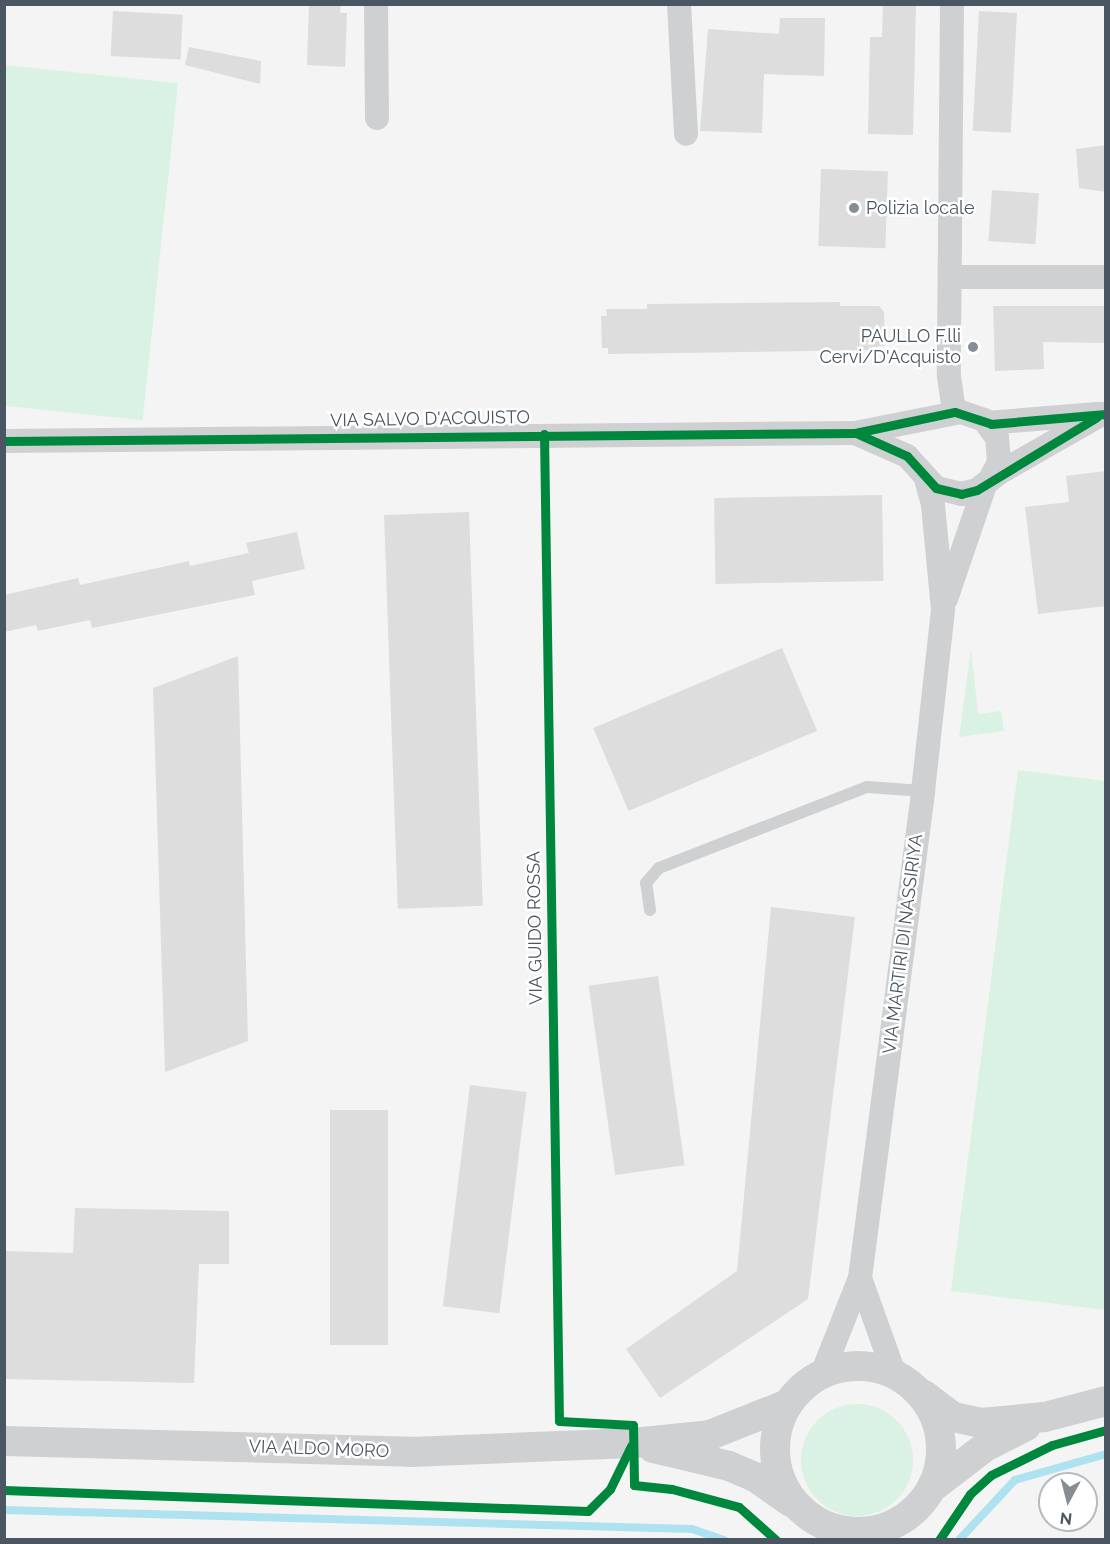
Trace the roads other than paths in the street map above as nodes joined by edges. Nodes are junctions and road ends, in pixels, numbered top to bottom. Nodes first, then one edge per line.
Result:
1 (376, 4) edge
2 (679, 4) edge
3 (952, 4) edge
4 (377, 118) dead end
5 (686, 134) dead end
6 (950, 277) junction
7 (1106, 277) edge
8 (1104, 414) edge
9 (945, 415) junction
10 (987, 423) junction
11 (855, 433) junction
12 (4, 441) edge
13 (924, 475) junction
14 (988, 483) junction
15 (942, 609) junction
16 (923, 791) junction
17 (650, 910) dead end
18 (860, 1278) junction
19 (894, 1373) junction
20 (822, 1374) junction
21 (919, 1391) junction
22 (1106, 1401) edge
23 (788, 1404) junction
24 (1045, 1417) junction
25 (4, 1441) edge
26 (633, 1443) junction
27 (934, 1486) junction
28 (799, 1508) junction

1 - 4 street
2 - 5 street
3 - 6 street
6 - 7 street
6 - 9 street
8 - 10 street
8 - 14 street
9 - 10 street
9 - 11 street
9 - 13 street
10 - 14 street
11 - 12 street, VIA SALVO D'ACQUISTO
11 - 13 street
13 - 14 street
13 - 15 street, VIA MARTIRI DI NASSIRIYA
14 - 15 street, VIA MARTIRI DI NASSIRIYA
15 - 16 street, VIA MARTIRI DI NASSIRIYA
16 - 17 lane
16 - 18 street, VIA MARTIRI DI NASSIRIYA
18 - 19 street, VIA MARTIRI DI NASSIRIYA
18 - 20 street, VIA MARTIRI DI NASSIRIYA
19 - 20 street, VIA ALDO MORO
19 - 21 street, VIA ALDO MORO
20 - 23 street, VIA ALDO MORO
21 - 24 street, VIA ALDO MORO
21 - 27 street, VIA ALDO MORO
22 - 24 street, VIA ALDO MORO
23 - 26 street, VIA ALDO MORO
23 - 28 street, VIA ALDO MORO
24 - 27 street, VIA ALDO MORO
25 - 26 street, VIA ALDO MORO
26 - 28 street, VIA ALDO MORO
27 - 28 street, VIA ALDO MORO

